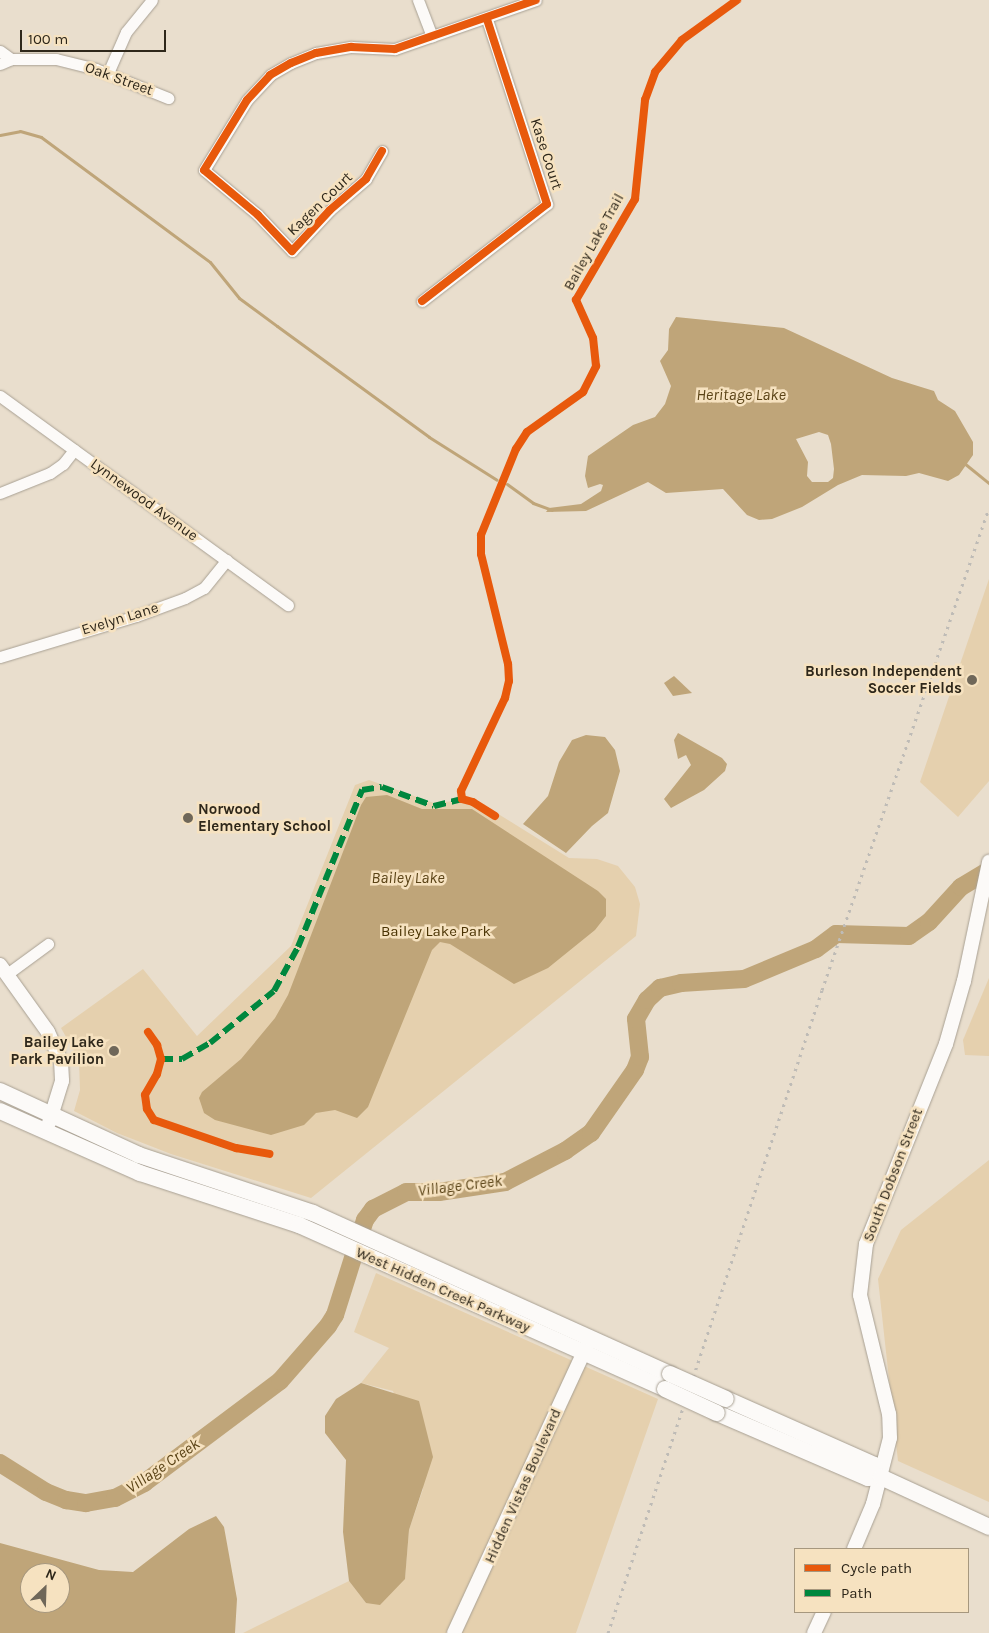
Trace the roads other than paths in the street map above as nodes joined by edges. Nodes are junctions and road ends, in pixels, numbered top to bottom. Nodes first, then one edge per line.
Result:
1 (152, 0) edge
2 (418, 0) edge
3 (536, 0) edge
4 (488, 19) junction
5 (432, 36) junction
6 (0, 51) edge
7 (11, 59) junction
8 (0, 64) edge
9 (108, 73) junction
10 (168, 98) dead end
11 (382, 151) dead end
12 (422, 301) dead end
13 (0, 396) edge
14 (74, 450) junction
15 (0, 493) edge
16 (227, 560) junction
17 (288, 605) dead end
18 (0, 657) edge
19 (989, 862) edge
20 (48, 944) dead end
21 (3, 969) edge
22 (0, 1091) edge
23 (0, 1111) edge
24 (52, 1115) junction
25 (45, 1131) junction
26 (590, 1338) junction
27 (583, 1354) junction
28 (667, 1382) junction
29 (881, 1477) junction
30 (989, 1526) edge
31 (854, 1548) edge
32 (824, 1613) edge
33 (454, 1633) edge
34 (814, 1633) edge

1 - 9 street
2 - 5 street
3 - 4 street
4 - 5 street
4 - 12 street, Kase Court
5 - 11 street, Kagen Court
6 - 7 street
7 - 8 street, Oak Street
7 - 9 street, Oak Street
9 - 10 street, Oak Street
13 - 14 street, Lynnewood Avenue
14 - 15 street
14 - 16 street, Lynnewood Avenue
16 - 17 street, Lynnewood Avenue
16 - 18 street, Evelyn Lane
19 - 29 street, South Dobson Street
20 - 21 street
21 - 24 street
22 - 24 main road, West Hidden Creek Parkway
23 - 25 main road, West Hidden Creek Parkway
24 - 25 street
24 - 26 main road, West Hidden Creek Parkway
25 - 27 main road, West Hidden Creek Parkway
26 - 27 street, Hidden Vistas Boulevard
26 - 28 main road, West Hidden Creek Parkway
27 - 28 main road, West Hidden Creek Parkway
27 - 33 street, Hidden Vistas Boulevard
28 - 29 main road, West Hidden Creek Parkway, bridge
28 - 29 main road, West Hidden Creek Parkway, bridge
29 - 30 main road
29 - 31 street, South Dobson Street
32 - 34 street

